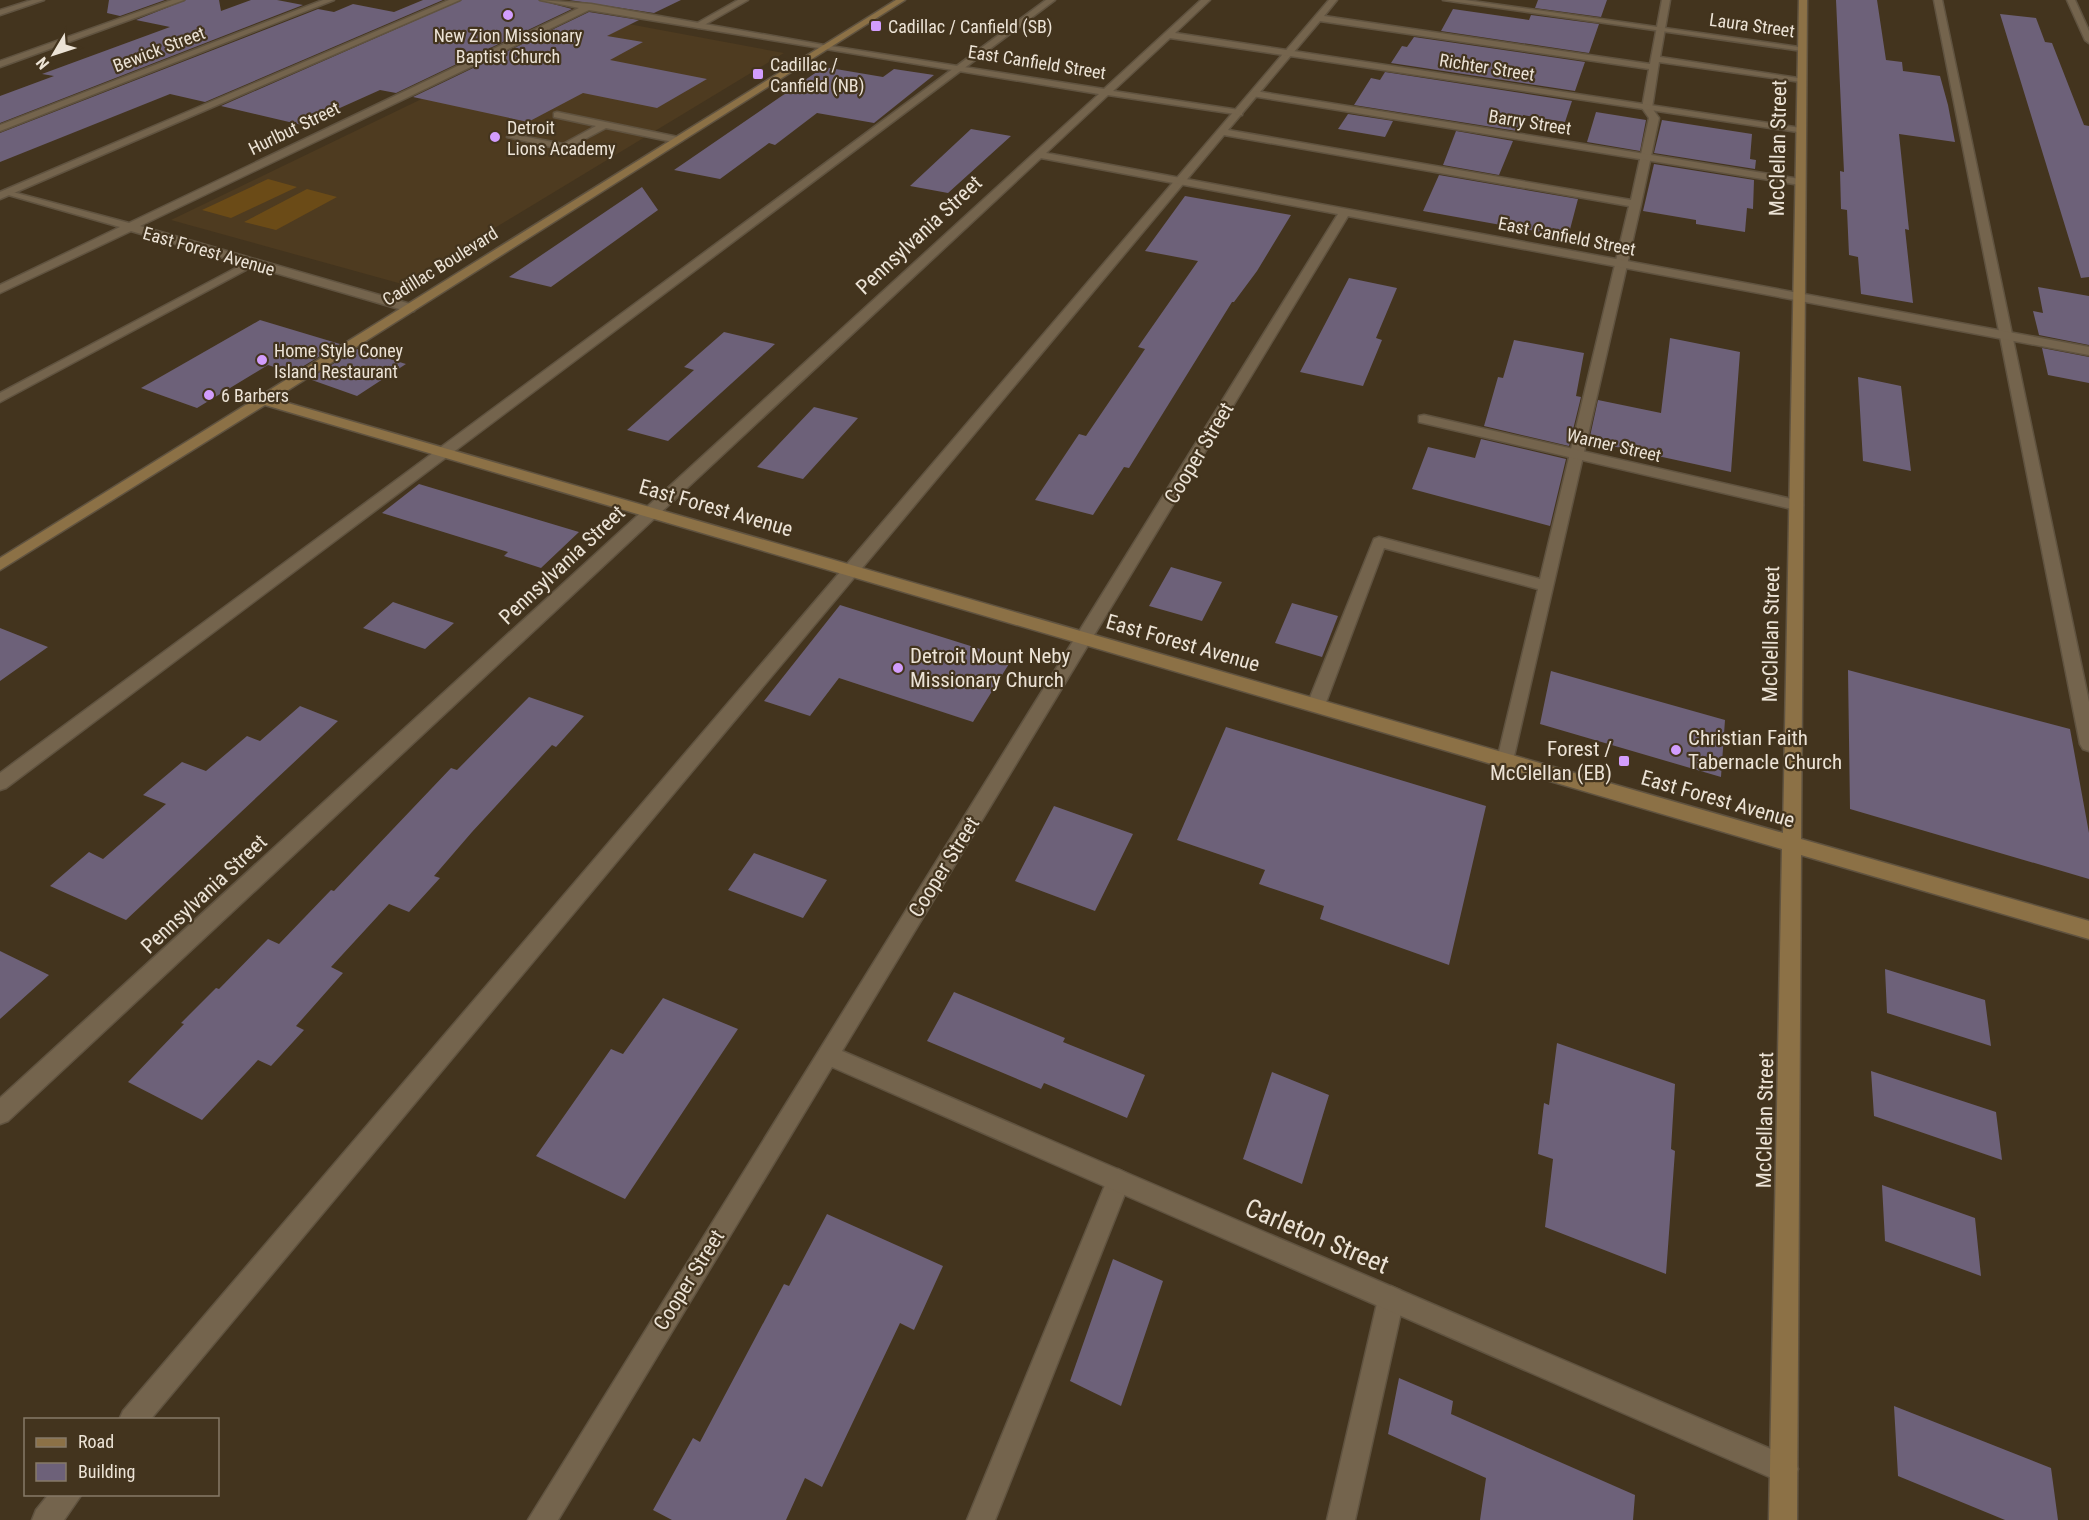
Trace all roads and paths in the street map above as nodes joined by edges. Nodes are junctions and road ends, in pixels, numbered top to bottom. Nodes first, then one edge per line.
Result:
1 (40, 0) edge
2 (180, 0) edge
3 (330, 0) edge
4 (456, 0) edge
5 (544, 0) edge
6 (604, 0) edge
7 (744, 0) edge
8 (900, 0) edge
9 (1051, 0) edge
10 (1206, 0) edge
11 (1334, 0) edge
12 (1447, 0) edge
13 (1666, 0) edge
14 (1803, 0) edge
15 (1938, 0) edge
16 (2071, 0) edge
17 (589, 8) junction
18 (0, 14) edge
19 (1318, 18) junction
20 (696, 26) junction
21 (1660, 29) junction
22 (1169, 35) junction
23 (2089, 40) edge
24 (824, 48) junction
25 (1802, 48) junction
26 (1288, 53) junction
27 (1654, 63) junction
28 (0, 64) edge
29 (960, 69) junction
30 (1802, 79) junction
31 (1108, 91) junction
32 (1256, 94) junction
33 (1647, 108) junction
34 (1239, 113) junction
35 (557, 115) dead end
36 (605, 125) junction
37 (0, 128) edge
38 (1801, 131) junction
39 (1223, 132) junction
40 (512, 137) dead end
41 (678, 140) junction
42 (1038, 155) junction
43 (1646, 157) junction
44 (1182, 182) junction
45 (1800, 182) junction
46 (4, 194) edge
47 (1636, 204) junction
48 (1345, 212) junction
49 (128, 228) junction
50 (253, 263) junction
51 (1622, 264) junction
52 (0, 289) edge
53 (1798, 297) junction
54 (410, 308) junction
55 (2008, 336) junction
56 (2089, 351) edge
57 (0, 398) edge
58 (263, 400) junction
59 (1424, 419) dead end
60 (443, 452) junction
61 (1577, 456) junction
62 (1796, 506) junction
63 (652, 513) junction
64 (0, 565) edge
65 (852, 570) junction
66 (1547, 586) junction
67 (1086, 638) junction
68 (1316, 705) junction
69 (2089, 744) edge
70 (1506, 760) junction
71 (0, 783) edge
72 (1791, 843) junction
73 (2089, 930) edge
74 (828, 1055) junction
75 (0, 1113) edge
76 (1118, 1180) junction
77 (1391, 1299) junction
78 (133, 1418) edge
79 (1784, 1469) junction
80 (66, 1496) edge
81 (46, 1520) edge
82 (542, 1520) edge
83 (981, 1520) edge
84 (1341, 1520) edge
85 (1783, 1520) edge

1 - 18 street
2 - 28 street
3 - 37 street, Bewick Street
4 - 46 street
5 - 17 street, East Canfield Street
6 - 17 street, Hurlbut Street
7 - 20 street
8 - 24 street, Cadillac Boulevard
9 - 29 street
10 - 22 street, Pennsylvania Street
11 - 19 street
12 - 21 street, Laura Street
13 - 21 street
14 - 25 street, McClellan Street
15 - 55 street
16 - 23 street
17 - 20 street, East Canfield Street
17 - 49 street, Hurlbut Street
19 - 26 street
19 - 27 street
20 - 24 street, East Canfield Street
21 - 25 street, Laura Street
21 - 27 street
22 - 26 street, Richter Street
22 - 31 street, Pennsylvania Street
24 - 29 street, East Canfield Street
24 - 41 street, Cadillac Boulevard
25 - 30 street, McClellan Street
26 - 32 street
26 - 33 street, Richter Street
27 - 30 street
27 - 33 street
29 - 31 street, East Canfield Street
29 - 60 street
30 - 38 street, McClellan Street
31 - 34 street, East Canfield Street
31 - 42 street, Pennsylvania Street
32 - 34 street
32 - 43 street, Barry Street
33 - 38 street, Richter Street
33 - 43 street
34 - 39 street
35 - 36 street
36 - 40 street
36 - 41 street
38 - 45 street, McClellan Street
39 - 44 street
39 - 47 street
41 - 54 street, Cadillac Boulevard
42 - 44 street, East Canfield Street
42 - 63 street, Pennsylvania Street
43 - 45 street, Barry Street
43 - 47 street
44 - 48 street, East Canfield Street
44 - 65 street
45 - 53 street, McClellan Street
46 - 49 street, East Forest Avenue
47 - 51 street
48 - 51 street, East Canfield Street
48 - 67 street, Cooper Street
49 - 50 street, East Forest Avenue
49 - 52 street, Hurlbut Street
50 - 54 street, East Forest Avenue
50 - 57 street
51 - 53 street, East Canfield Street
51 - 61 street
53 - 55 street, East Canfield Street
53 - 62 street, McClellan Street
54 - 58 street, Cadillac Boulevard
55 - 56 street, East Canfield Street
55 - 69 street
58 - 60 street, East Forest Avenue
58 - 64 street, Cadillac Boulevard
59 - 61 street, Warner Street
60 - 63 street, East Forest Avenue
60 - 71 street
61 - 62 street, Warner Street
61 - 66 street
62 - 72 street, McClellan Street
63 - 65 street, East Forest Avenue
63 - 75 street, Pennsylvania Street
65 - 67 street, East Forest Avenue
65 - 78 street
66 - 68 street
66 - 70 street
67 - 68 street, East Forest Avenue
67 - 74 street, Cooper Street
68 - 70 street, East Forest Avenue
70 - 72 street, East Forest Avenue
72 - 73 street, East Forest Avenue
72 - 79 street, McClellan Street
74 - 76 street, Carleton Street
74 - 82 street, Cooper Street
76 - 77 street, Carleton Street
76 - 83 street
77 - 79 street, Carleton Street
77 - 84 street
79 - 85 street, McClellan Street
80 - 81 street

